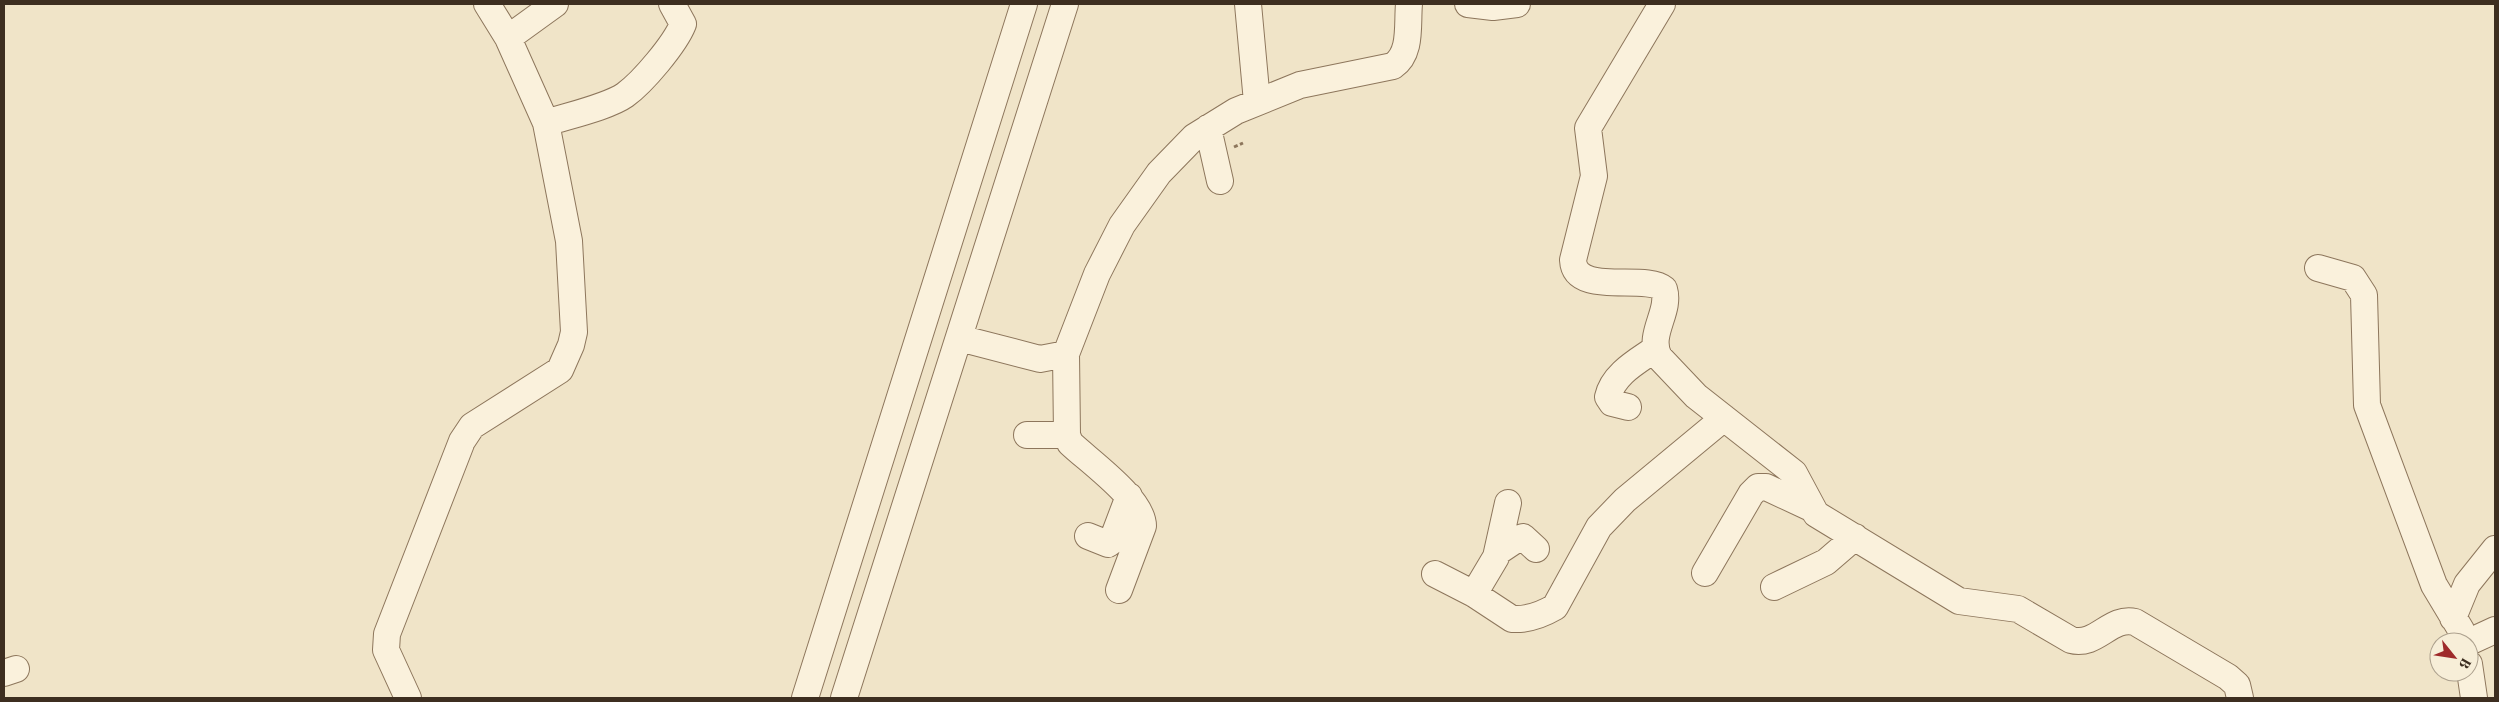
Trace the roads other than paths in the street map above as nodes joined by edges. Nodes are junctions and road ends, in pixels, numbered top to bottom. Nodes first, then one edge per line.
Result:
1 (487, 4) edge
2 (555, 4) edge
3 (672, 4) edge
4 (1024, 4) edge
5 (1065, 4) edge
6 (1248, 4) edge
7 (1409, 4) edge
8 (1468, 4) edge
9 (1516, 4) edge
10 (1662, 4) edge
11 (508, 38) junction
12 (1257, 102) junction
13 (546, 123) junction
14 (1208, 128) junction
15 (1220, 181) dead end
16 (2318, 268) dead end
17 (959, 338) junction
18 (1655, 349) junction
19 (1066, 354) junction
20 (1628, 407) dead end
21 (1724, 418) junction
22 (1027, 435) dead end
23 (1067, 436) junction
24 (1129, 496) junction
25 (1508, 503) dead end
26 (1811, 508) junction
27 (1088, 536) dead end
28 (1855, 537) junction
29 (2495, 548) edge
30 (1536, 549) dead end
31 (1499, 551) junction
32 (1705, 573) dead end
33 (1435, 574) dead end
34 (1774, 587) dead end
35 (1119, 590) dead end
36 (1474, 594) junction
37 (2453, 618) junction
38 (2495, 630) edge
39 (2460, 632) edge
40 (2479, 637) edge
41 (2472, 682) edge
42 (408, 698) edge
43 (805, 698) edge
44 (844, 698) edge
45 (2240, 698) edge
46 (2474, 698) edge

1 - 11 street
2 - 11 street
3 - 13 street
4 - 43 street
5 - 17 street
6 - 12 street
7 - 12 street
8 - 9 street
10 - 18 street
11 - 13 street
12 - 14 street
13 - 42 street
14 - 15 street
14 - 19 street
16 - 37 street
17 - 19 street
17 - 44 street
18 - 20 street
18 - 21 street
19 - 23 street
21 - 26 street
21 - 36 street
22 - 23 street
23 - 24 street
24 - 27 street
24 - 35 street
25 - 31 street
26 - 28 street
26 - 32 street
28 - 34 street
28 - 45 street
29 - 37 street
30 - 31 street
31 - 36 street
33 - 36 street
37 - 39 street
38 - 40 street
41 - 46 street

